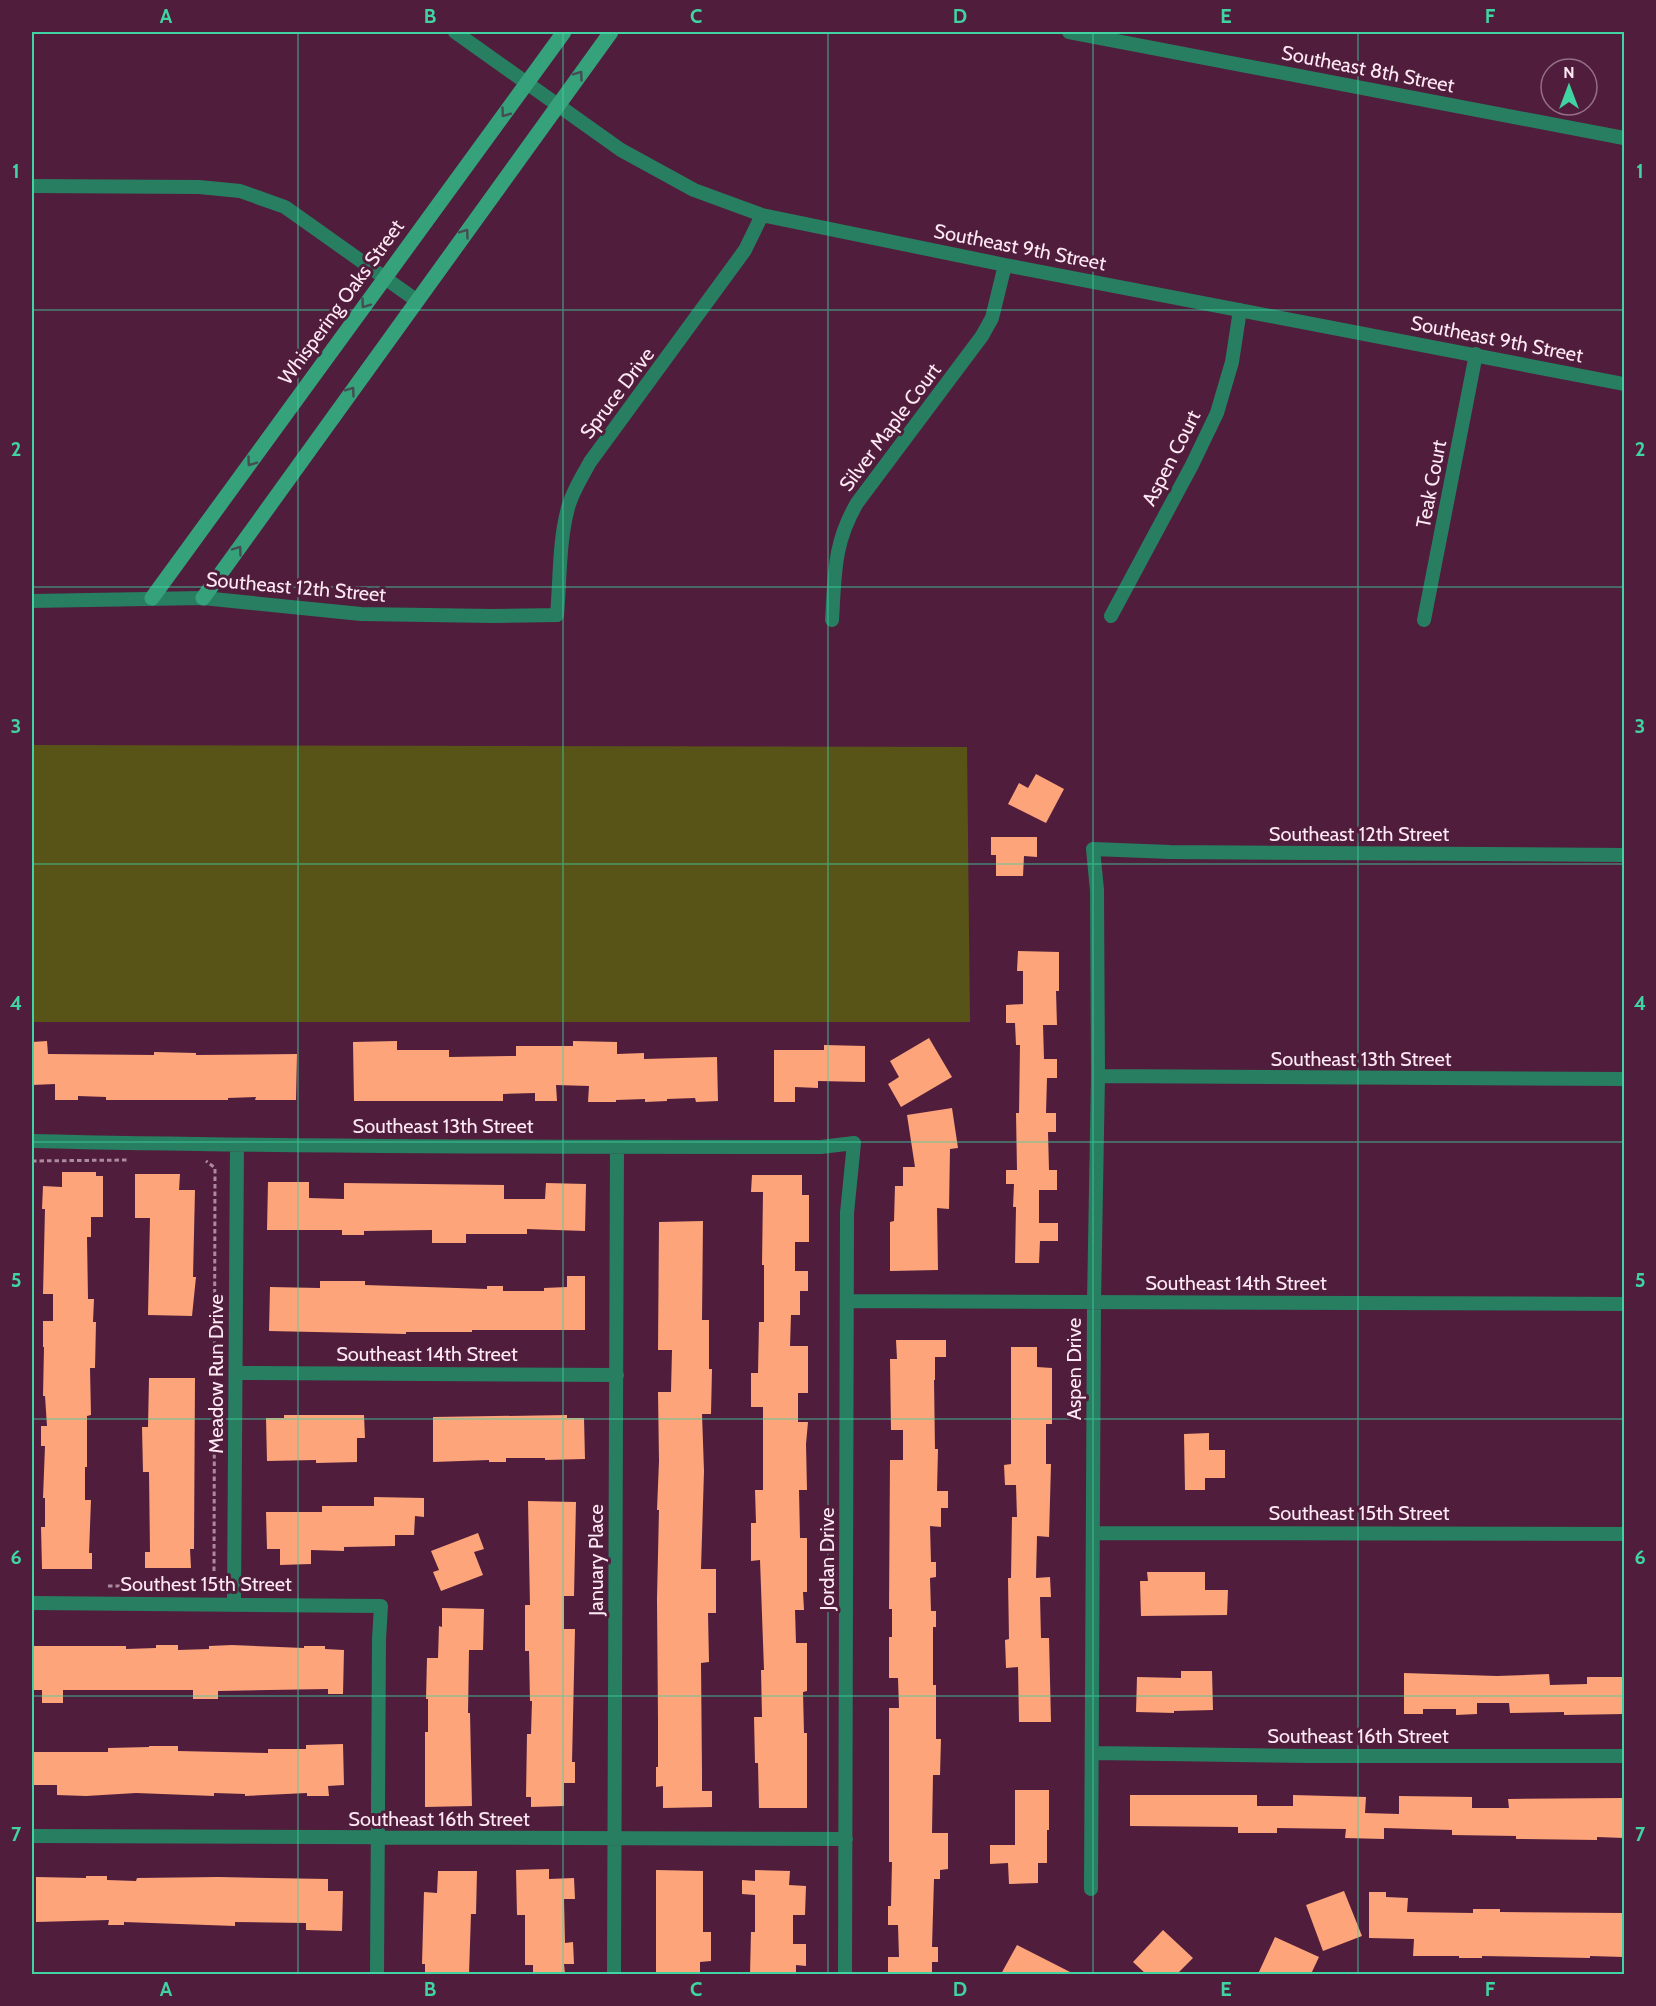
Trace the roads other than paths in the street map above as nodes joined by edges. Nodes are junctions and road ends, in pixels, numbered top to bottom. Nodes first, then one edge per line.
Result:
1 (454, 32) edge
2 (564, 32) edge
3 (611, 32) edge
4 (1069, 32) edge
5 (527, 82) junction
6 (558, 105) junction
7 (1624, 138) edge
8 (32, 186) edge
9 (762, 215) junction
10 (1005, 265) junction
11 (385, 278) junction
12 (416, 300) junction
13 (1240, 310) junction
14 (1476, 354) junction
15 (1624, 384) edge
16 (152, 598) junction
17 (203, 598) junction
18 (32, 601) edge
19 (557, 615) joint
20 (1111, 616) dead end
21 (832, 620) dead end
22 (1424, 620) dead end
23 (1093, 849) joint
24 (1624, 855) edge
25 (1098, 1076) junction
26 (1624, 1079) edge
27 (32, 1142) edge
28 (854, 1143) joint
29 (237, 1145) junction
30 (617, 1147) junction
31 (847, 1301) junction
32 (1094, 1303) junction
33 (1624, 1304) edge
34 (236, 1373) junction
35 (617, 1375) junction
36 (1094, 1533) junction
37 (1624, 1534) edge
38 (32, 1603) edge
39 (234, 1603) junction
40 (1092, 1753) junction
41 (1624, 1756) edge
42 (32, 1836) edge
43 (378, 1838) junction
44 (614, 1838) junction
45 (846, 1839) junction
46 (1091, 1889) dead end
47 (377, 1974) edge
48 (614, 1974) edge
49 (845, 1974) edge

1 - 5 street, Southeast 9th Street
2 - 5 street, Whispering Oaks Street
6 -> 3 street
4 - 7 street, Southeast 8th Street
5 - 6 street, Southeast 9th Street
5 -> 11 street, Whispering Oaks Street
6 - 9 street, Southeast 9th Street
12 -> 6 street
8 - 11 street
9 - 10 street, Southeast 9th Street
9 - 19 street, Spruce Drive
10 - 13 street, Southeast 9th Street
10 - 21 street, Silver Maple Court
11 - 12 street
11 -> 16 street, Whispering Oaks Street
17 -> 12 street
13 - 14 street, Southeast 9th Street
13 - 20 street, Aspen Court
14 - 15 street, Southeast 9th Street
14 - 22 street, Teak Court
16 - 17 street, Southeast 12th Street
16 - 18 street, Southeast 12th Street
17 - 19 street, Southeast 12th Street
23 - 24 street, Southeast 12th Street
23 - 25 street, Aspen Drive
25 - 26 street, Southeast 13th Street
25 - 32 street, Aspen Drive
27 - 29 street, Southeast 13th Street
28 - 30 street, Southeast 13th Street
28 - 31 street, Jordan Drive
29 - 30 street, Southeast 13th Street
29 - 34 street, Meadow Run Drive
30 - 35 street, January Place
31 - 32 street, Southeast 14th Street
31 - 45 street, Jordan Drive
32 - 33 street, Southeast 14th Street
32 - 36 street, Aspen Drive
34 - 35 street, Southeast 14th Street
34 - 39 street, Meadow Run Drive
35 - 44 street, January Place
36 - 37 street, Southeast 15th Street
36 - 40 street, Aspen Drive
38 - 39 street, Southest 15th Street
39 - 43 street, Southest 15th Street
40 - 41 street, Southeast 16th Street
40 - 46 street, Aspen Drive
42 - 43 street, Southeast 16th Street
43 - 44 street, Southeast 16th Street
43 - 47 street
44 - 45 street, Southeast 16th Street
44 - 48 street, January Place
45 - 49 street, Jordan Drive

